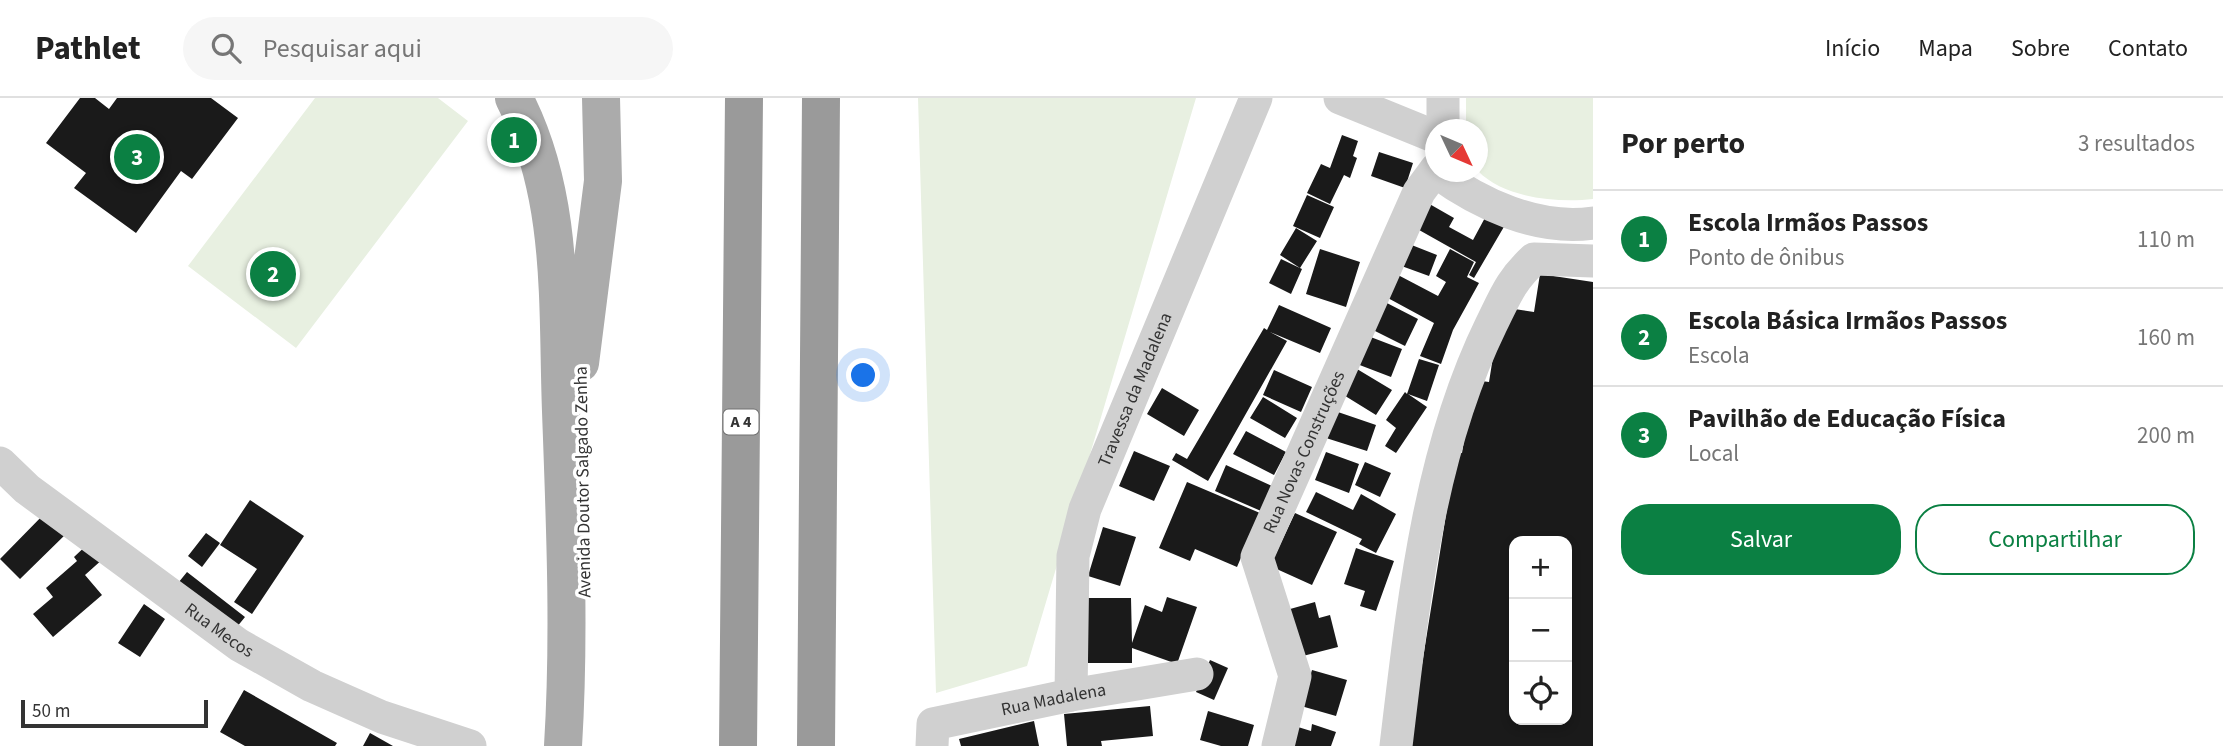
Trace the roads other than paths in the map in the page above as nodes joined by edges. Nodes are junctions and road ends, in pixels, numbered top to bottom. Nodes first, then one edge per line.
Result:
1 (514, 98) edge
2 (744, 98) edge
3 (821, 98) edge
4 (1256, 98) edge
5 (1340, 98) edge
6 (1443, 98) edge
7 (602, 116) edge
8 (1443, 119) edge
9 (1425, 133) edge
10 (539, 157) junction
11 (1427, 182) edge
12 (1452, 182) edge
13 (1593, 223) edge
14 (1593, 261) edge
15 (0, 463) edge
16 (13, 493) edge
17 (1197, 674) dead end
18 (1071, 695) junction
19 (470, 746) edge
20 (563, 746) edge
21 (583, 746) edge
22 (738, 746) edge
23 (816, 746) edge
24 (932, 746) edge
25 (1279, 746) edge
26 (1396, 746) edge

1 - 10 main road, Avenida Doutor Salgado Zenha
2 - 22 highway, A 4
3 - 23 highway
4 - 18 street, Travessa da Madalena
5 - 9 street
6 - 8 street
7 - 10 main road, Avenida Doutor Salgado Zenha
7 - 21 main road, Avenida Doutor Salgado Zenha
10 - 20 main road, Avenida Doutor Salgado Zenha
11 - 25 street, Rua Novas Construções
12 - 13 street
14 - 26 street
15 - 16 street, Rua Mecos
16 - 19 street, Rua Mecos
17 - 18 street, Rua Madalena
18 - 24 street, Rua Madalena

